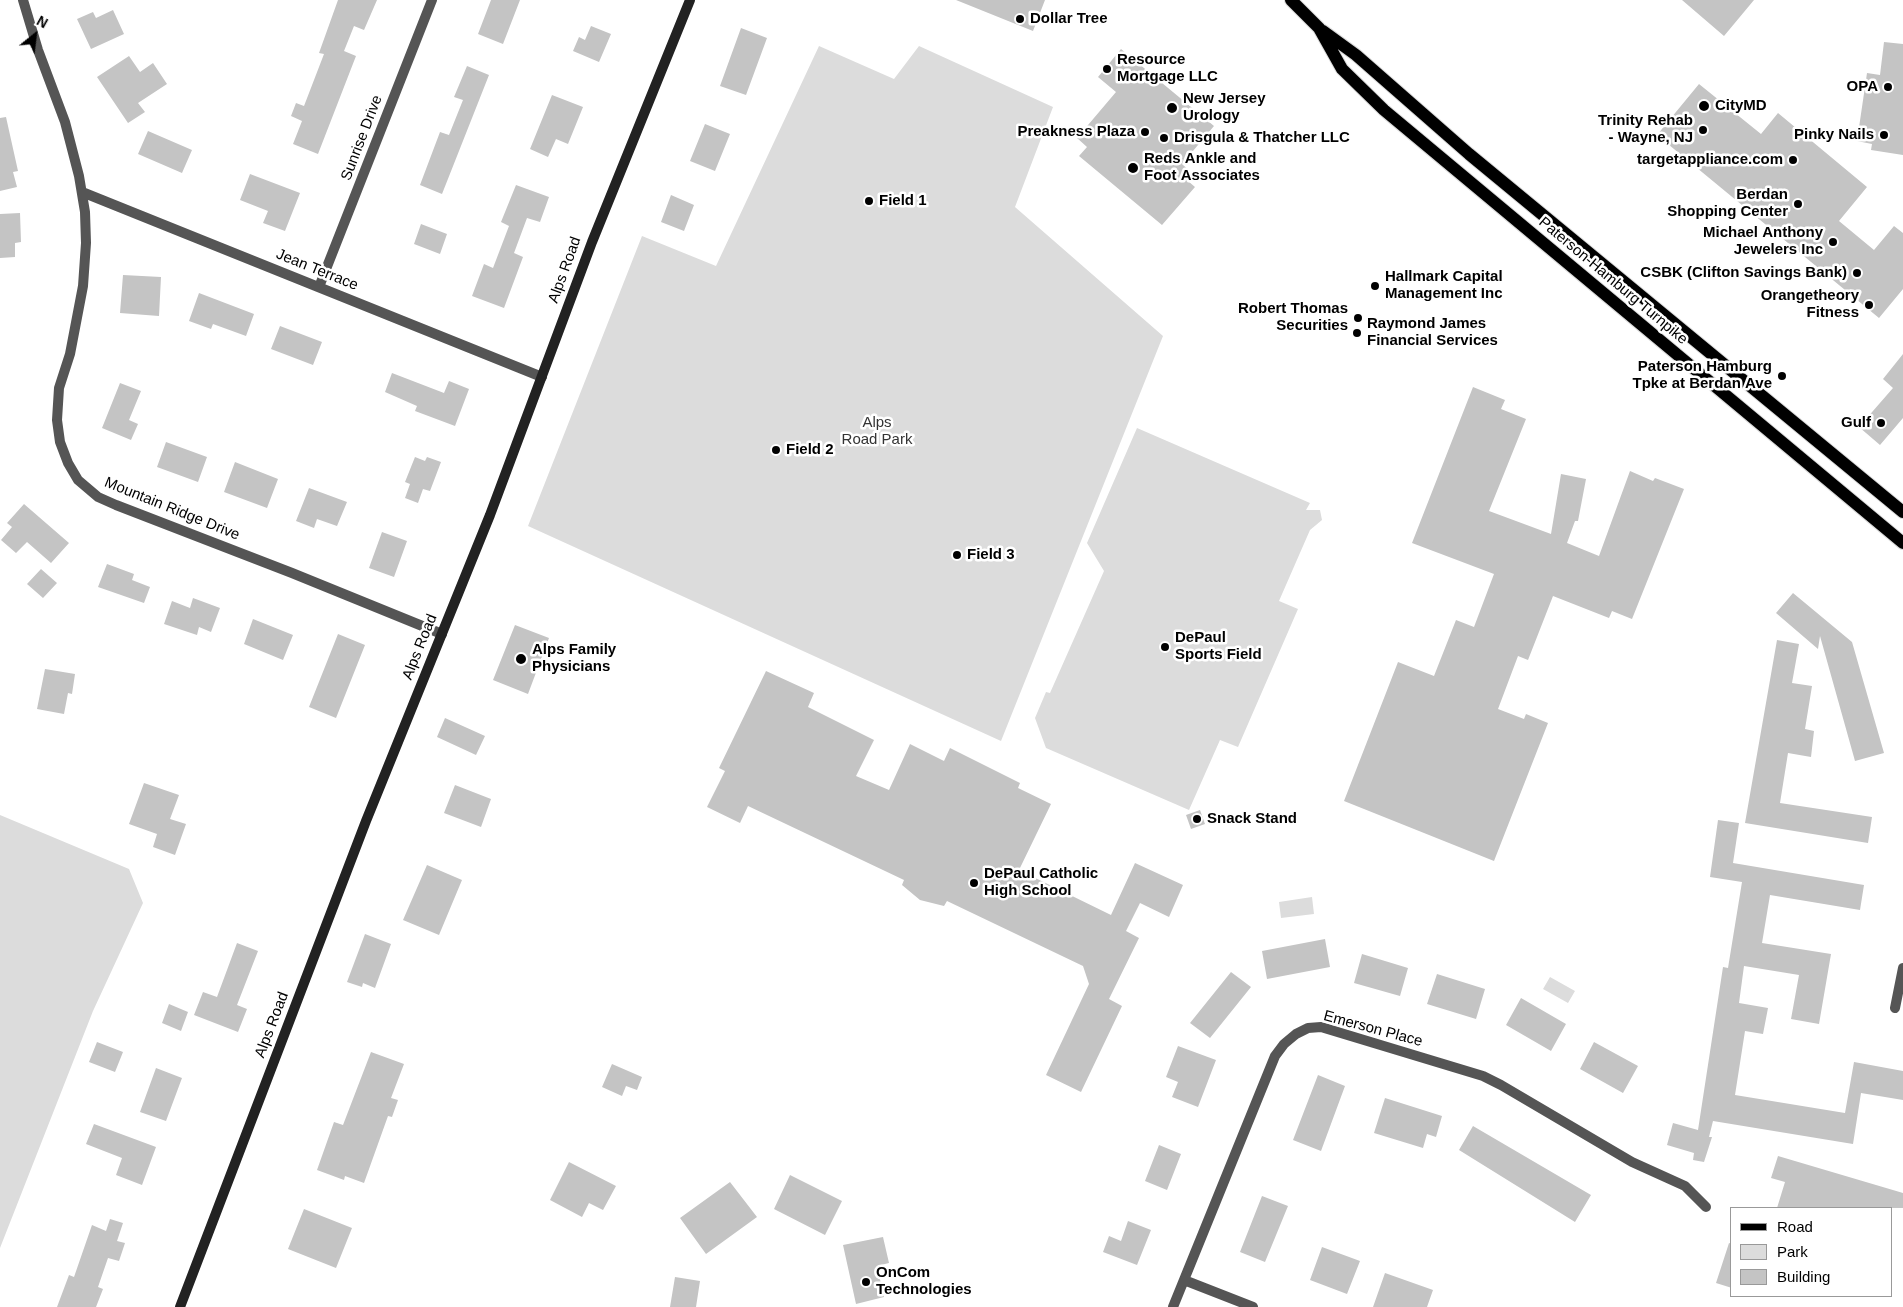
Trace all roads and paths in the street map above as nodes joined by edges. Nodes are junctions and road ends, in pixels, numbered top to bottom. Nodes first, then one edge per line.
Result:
1 (22, 0) edge
2 (432, 0) edge
3 (690, 0) edge
4 (1291, 0) edge
5 (1319, 28) junction
6 (82, 192) junction
7 (319, 287) junction
8 (542, 376) junction
9 (1900, 507) edge
10 (1903, 543) edge
11 (442, 634) junction
12 (1903, 968) edge
13 (1896, 1008) dead end
14 (1706, 1207) dead end
15 (1184, 1280) junction
16 (180, 1307) edge
17 (1173, 1307) edge
18 (1253, 1307) edge

1 - 6 street, Mountain Ridge Drive
2 - 7 street, Sunrise Drive
3 - 8 main road, Alps Road
4 - 5 main road, Paterson-Hamburg Turnpike
5 - 9 main road, Paterson-Hamburg Turnpike
5 - 10 main road, Paterson-Hamburg Turnpike
6 - 7 street, Jean Terrace
6 - 11 street, Mountain Ridge Drive
7 - 8 street, Jean Terrace
8 - 11 main road, Alps Road
11 - 16 main road, Alps Road
12 - 13 street
14 - 15 street, Emerson Place
15 - 17 street, Emerson Place
15 - 18 street

